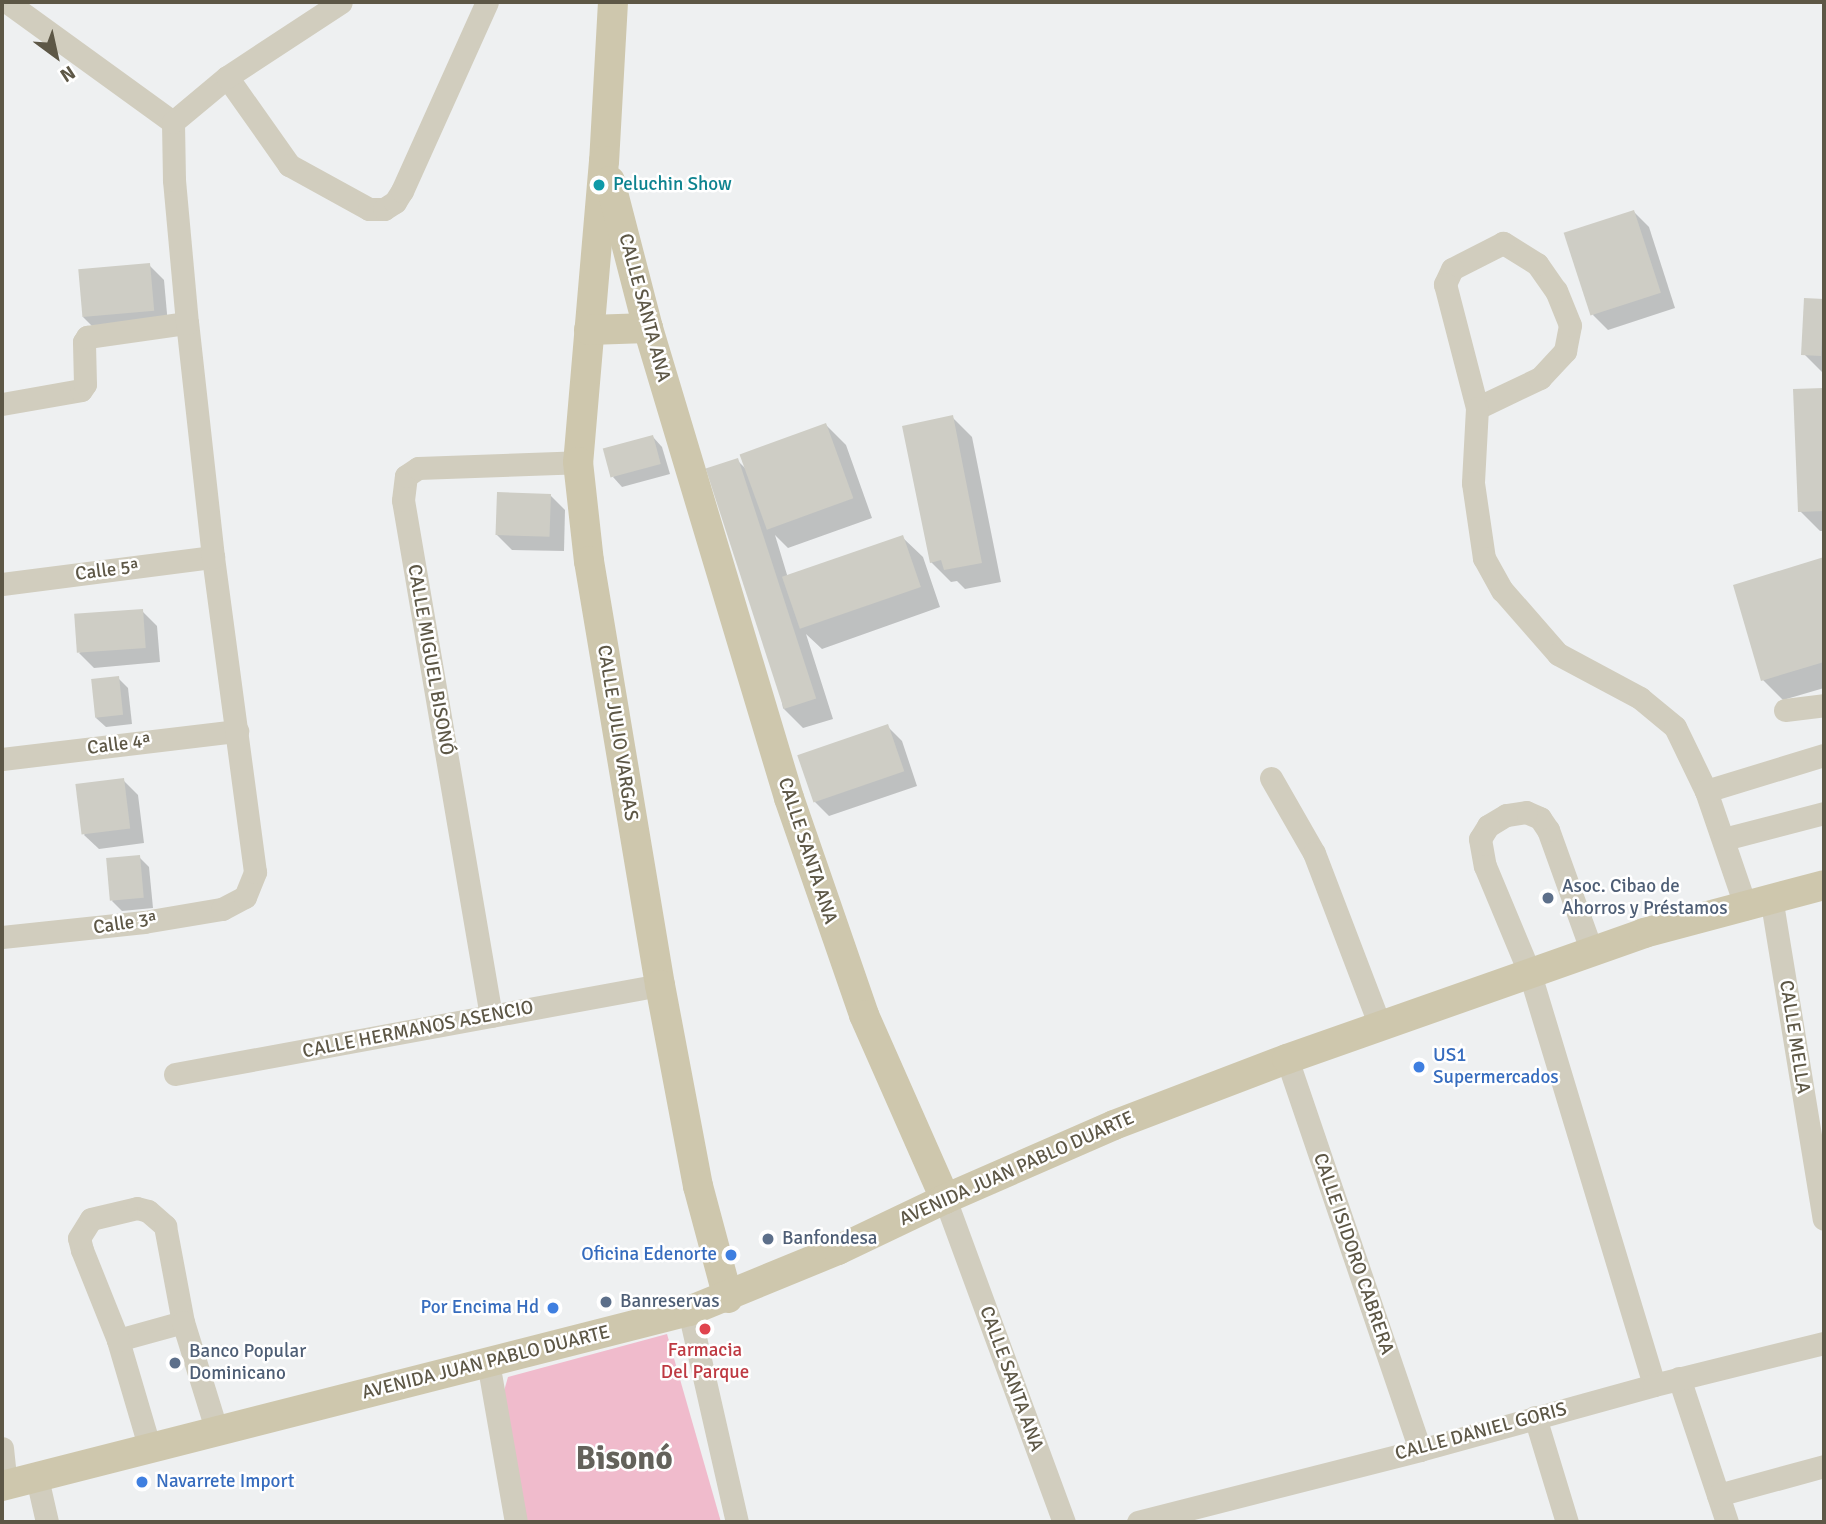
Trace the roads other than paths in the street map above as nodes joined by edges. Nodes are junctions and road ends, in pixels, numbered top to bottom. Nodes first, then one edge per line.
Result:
1 (7, 2) edge
2 (341, 2) edge
3 (487, 2) edge
4 (613, 2) edge
5 (227, 77) junction
6 (173, 122) junction
7 (604, 161) junction
8 (187, 323) junction
9 (648, 328) junction
10 (589, 330) junction
11 (2, 404) edge
12 (1477, 408) junction
13 (578, 462) junction
14 (213, 557) junction
15 (2, 584) edge
16 (1824, 705) edge
17 (1785, 710) dead end
18 (237, 731) junction
19 (1824, 755) edge
20 (2, 759) edge
21 (1270, 778) dead end
22 (1706, 791) junction
23 (1824, 813) edge
24 (1724, 839) junction
25 (1824, 885) edge
26 (1758, 902) junction
27 (2, 937) edge
28 (1592, 951) junction
29 (1530, 974) junction
30 (660, 985) junction
31 (491, 1016) junction
32 (1380, 1026) junction
33 (1287, 1059) junction
34 (175, 1074) dead end
35 (1820, 1167) edge
36 (945, 1199) junction
37 (1824, 1219) edge
38 (728, 1298) junction
39 (689, 1311) junction
40 (183, 1322) junction
41 (118, 1340) junction
42 (1824, 1343) edge
43 (488, 1362) junction
44 (1679, 1378) junction
45 (1654, 1385) junction
46 (1535, 1418) junction
47 (217, 1432) junction
48 (2, 1448) edge
49 (150, 1449) junction
50 (1420, 1450) junction
51 (1824, 1466) edge
52 (37, 1478) junction
53 (4, 1486) edge
54 (1718, 1495) junction
55 (47, 1522) edge
56 (516, 1522) edge
57 (737, 1522) edge
58 (1064, 1522) edge
59 (1138, 1522) edge
60 (1567, 1522) edge
61 (1727, 1522) edge

1 - 6 street
2 - 5 street
3 - 5 street
4 - 7 main road, CALLE JULIO VARGAS
5 - 6 street
6 - 8 street
7 - 9 main road, CALLE SANTA ANA
7 - 10 main road, CALLE JULIO VARGAS
8 - 11 street
8 - 14 street
9 - 10 main road
9 - 36 main road, CALLE SANTA ANA
10 - 13 main road, CALLE JULIO VARGAS
12 - 12 street, CALLE MELLA
12 - 22 street, CALLE MELLA
13 - 30 main road, CALLE JULIO VARGAS
13 - 31 street, CALLE MIGUEL BISONÓ
14 - 15 street, Calle 5ª
14 - 18 street
16 - 17 street
18 - 20 street, Calle 4ª
18 - 27 street, Calle 3ª
19 - 22 street
21 - 32 street
22 - 24 street, CALLE MELLA
23 - 24 street
24 - 26 street, CALLE MELLA
25 - 26 main road, AVENIDA JUAN PABLO DUARTE
26 - 28 main road, AVENIDA JUAN PABLO DUARTE
26 - 35 street, CALLE MELLA
28 - 29 main road, AVENIDA JUAN PABLO DUARTE
28 - 29 street
29 - 32 main road, AVENIDA JUAN PABLO DUARTE
29 - 45 street
30 - 31 street, CALLE HERMANOS ASENCIO
30 - 38 main road, CALLE JULIO VARGAS
31 - 34 street, CALLE HERMANOS ASENCIO
32 - 33 main road, AVENIDA JUAN PABLO DUARTE
33 - 36 main road, AVENIDA JUAN PABLO DUARTE
33 - 50 street, CALLE ISIDORO CABRERA
35 - 37 street, CALLE MELLA
36 - 38 main road, AVENIDA JUAN PABLO DUARTE
36 - 58 street, CALLE SANTA ANA
38 - 39 main road, AVENIDA JUAN PABLO DUARTE
39 - 43 main road, AVENIDA JUAN PABLO DUARTE
39 - 57 street
40 - 41 street
40 - 41 street
40 - 47 street
41 - 49 street
42 - 44 street, CALLE DANIEL GORIS
43 - 47 main road, AVENIDA JUAN PABLO DUARTE
43 - 56 street
44 - 45 street, CALLE DANIEL GORIS
44 - 54 street
45 - 46 street, CALLE DANIEL GORIS
46 - 50 street, CALLE DANIEL GORIS
46 - 60 street
47 - 49 main road, AVENIDA JUAN PABLO DUARTE
48 - 53 street
49 - 52 main road, AVENIDA JUAN PABLO DUARTE
50 - 59 street, CALLE DANIEL GORIS
51 - 54 street
52 - 53 main road, AVENIDA JUAN PABLO DUARTE
52 - 55 street
54 - 61 street

